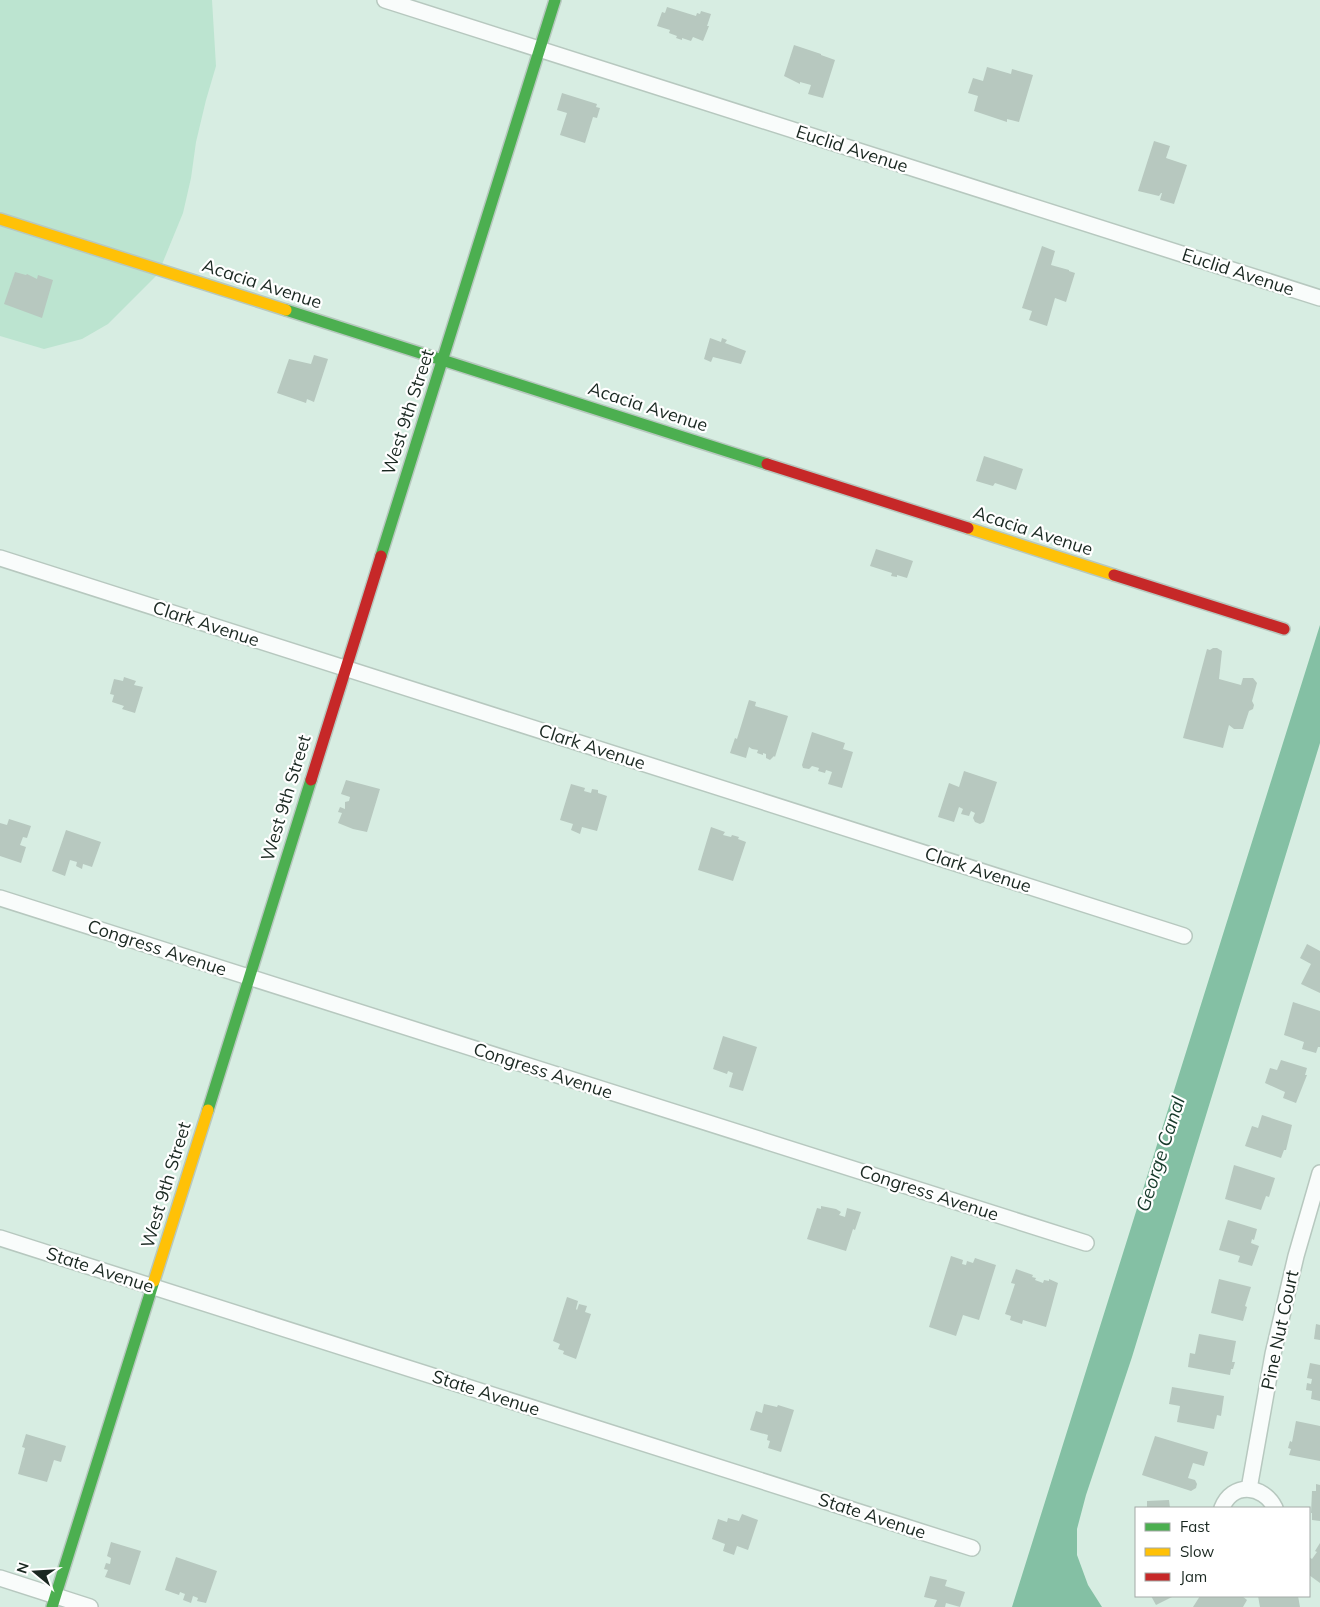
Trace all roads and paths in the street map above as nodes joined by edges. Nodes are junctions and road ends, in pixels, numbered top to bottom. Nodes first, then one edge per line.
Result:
1 (385, 0) edge
2 (555, 0) edge
3 (540, 50) junction
4 (0, 219) edge
5 (1320, 298) edge
6 (442, 360) junction
7 (0, 558) edge
8 (1284, 629) dead end
9 (345, 668) junction
10 (0, 898) edge
11 (1184, 936) dead end
12 (249, 977) junction
13 (1320, 1173) edge
14 (0, 1238) edge
15 (1086, 1243) dead end
16 (152, 1287) junction
17 (1249, 1489) junction
18 (1223, 1507) edge
19 (1274, 1507) edge
20 (972, 1548) dead end
21 (0, 1578) edge
22 (54, 1602) edge
23 (90, 1607) edge

1 - 3 street, Euclid Avenue
2 - 3 street, West 9th Street
3 - 5 street, Euclid Avenue
3 - 6 street, West 9th Street
4 - 6 street, Acacia Avenue
6 - 8 street, Acacia Avenue
6 - 9 street, West 9th Street
7 - 9 street, Clark Avenue
9 - 11 street, Clark Avenue
9 - 12 street, West 9th Street
10 - 12 street, Congress Avenue
12 - 15 street, Congress Avenue
12 - 16 street, West 9th Street
13 - 17 street, Pine Nut Court
14 - 16 street, State Avenue
16 - 20 street, State Avenue
16 - 22 street, West 9th Street
17 - 18 street
17 - 19 street
21 - 22 street
22 - 23 street

